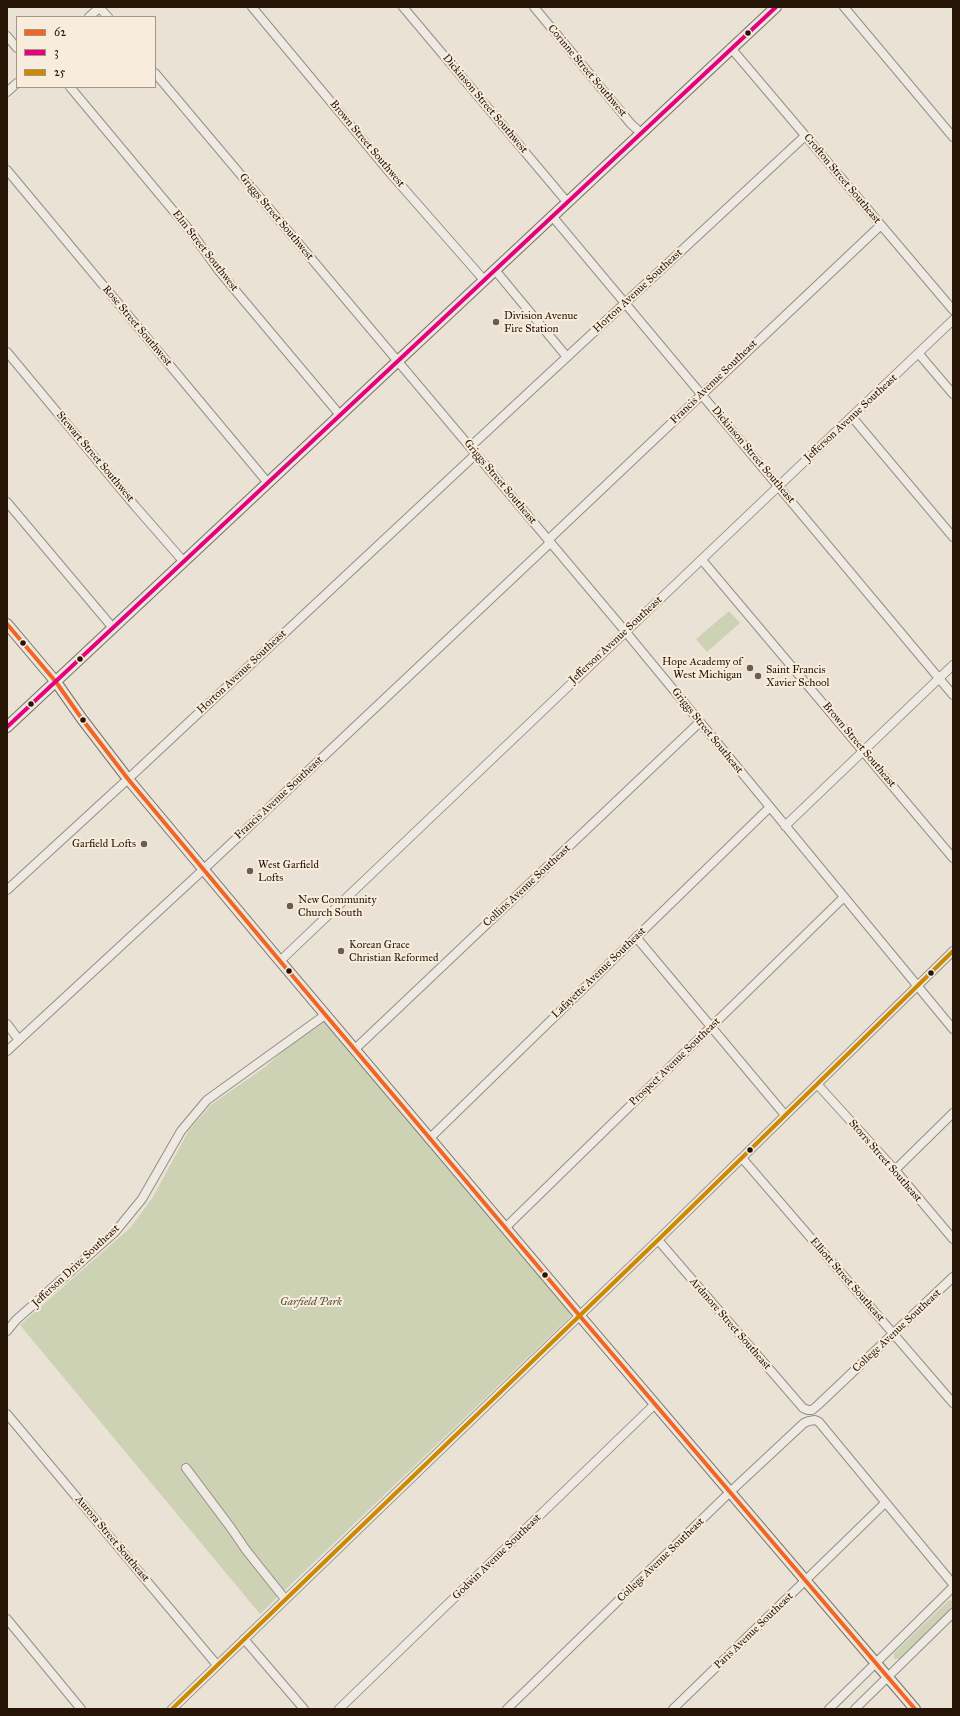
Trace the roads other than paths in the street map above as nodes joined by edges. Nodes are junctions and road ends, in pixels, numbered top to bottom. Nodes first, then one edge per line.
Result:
1 (99, 7) edge
2 (252, 7) edge
3 (404, 7) edge
4 (534, 7) edge
5 (776, 7) edge
6 (844, 7) edge
7 (90, 16) edge
8 (107, 16) edge
9 (7, 36) edge
10 (16, 47) edge
11 (732, 48) junction
12 (156, 74) edge
13 (16, 84) edge
14 (71, 88) edge
15 (7, 92) edge
16 (641, 133) junction
17 (805, 136) junction
18 (953, 137) edge
19 (7, 170) edge
20 (567, 202) junction
21 (552, 216) junction
22 (880, 224) junction
23 (495, 270) junction
24 (484, 280) junction
25 (625, 302) junction
26 (953, 310) edge
27 (953, 320) edge
28 (7, 352) edge
29 (919, 354) junction
30 (568, 357) junction
31 (398, 360) junction
32 (702, 394) junction
33 (953, 394) edge
34 (340, 415) junction
35 (852, 417) junction
36 (470, 447) junction
37 (476, 454) junction
38 (268, 483) junction
39 (779, 486) junction
40 (7, 502) edge
41 (953, 537) edge
42 (549, 541) junction
43 (702, 560) junction
44 (184, 562) junction
45 (7, 624) edge
46 (113, 628) junction
47 (625, 632) junction
48 (953, 665) edge
49 (939, 678) junction
50 (56, 682) junction
51 (953, 695) edge
52 (700, 722) junction
53 (7, 727) edge
54 (863, 750) junction
55 (128, 779) junction
56 (769, 808) junction
57 (785, 826) junction
58 (953, 858) edge
59 (204, 869) junction
60 (7, 890) edge
61 (844, 897) junction
62 (636, 937) junction
63 (953, 950) edge
64 (280, 961) junction
65 (917, 985) junction
66 (325, 1015) junction
67 (7, 1024) edge
68 (712, 1026) junction
69 (953, 1029) edge
70 (20, 1040) junction
71 (355, 1049) junction
72 (7, 1051) edge
73 (817, 1084) junction
74 (953, 1113) edge
75 (785, 1115) junction
76 (429, 1138) junction
77 (742, 1158) junction
78 (895, 1170) junction
79 (505, 1228) junction
80 (953, 1239) edge
81 (658, 1240) junction
82 (953, 1277) edge
83 (579, 1316) junction
84 (7, 1331) edge
85 (894, 1334) junction
86 (953, 1403) edge
87 (655, 1404) junction
88 (803, 1408) joint
89 (7, 1414) edge
90 (186, 1468) dead end
91 (730, 1492) junction
92 (885, 1503) junction
93 (806, 1581) junction
94 (953, 1586) edge
95 (285, 1599) junction
96 (953, 1613) edge
97 (7, 1619) edge
98 (244, 1639) junction
99 (874, 1663) junction
100 (217, 1665) junction
101 (888, 1678) junction
102 (81, 1709) edge
103 (172, 1709) edge
104 (304, 1709) edge
105 (339, 1709) edge
106 (507, 1709) edge
107 (673, 1709) edge
108 (829, 1709) edge
109 (855, 1709) edge
110 (915, 1709) edge

1 - 7 street
1 - 8 street
2 - 24 street, Brown Street Southwest
3 - 20 street, Dickinson Street Southwest
4 - 16 street, Corinne Street Southwest
5 - 11 main road
6 - 18 street
9 - 10 street
11 - 16 main road
11 - 17 street, Crofton Street Southeast
12 - 31 street, Griggs Street Southwest
13 - 15 street
14 - 34 street, Elm Street Southwest
16 - 20 main road
17 - 22 street, Crofton Street Southeast
17 - 25 street, Horton Avenue Southeast
19 - 38 street, Rose Street Southwest
20 - 21 main road
21 - 23 main road
21 - 25 street, Dickinson Street Southeast
22 - 26 street, Crofton Street Southeast
22 - 32 street, Francis Avenue Southeast
23 - 24 main road
23 - 30 street
24 - 31 main road
25 - 30 street, Horton Avenue Southeast
25 - 32 street, Dickinson Street Southeast
27 - 29 street, Jefferson Avenue Southeast
28 - 44 street, Stewart Street Southwest
29 - 33 street
29 - 35 street, Jefferson Avenue Southeast
30 - 36 street, Horton Avenue Southeast
31 - 34 main road
31 - 36 street, Griggs Street Southeast
32 - 39 street, Dickinson Street Southeast
32 - 42 street, Francis Avenue Southeast
34 - 38 main road
35 - 39 street, Jefferson Avenue Southeast
35 - 41 street
36 - 37 street, Griggs Street Southeast
37 - 42 street, Griggs Street Southeast
37 - 55 street, Horton Avenue Southeast
38 - 44 main road
39 - 43 street, Jefferson Avenue Southeast
39 - 49 street, Dickinson Street Southeast
40 - 46 street
42 - 47 street, Griggs Street Southeast
42 - 59 street, Francis Avenue Southeast
43 - 47 street, Jefferson Avenue Southeast
43 - 54 street, Brown Street Southeast
44 - 46 main road
45 - 50 main road
46 - 50 main road
47 - 52 street, Griggs Street Southeast
47 - 64 street, Jefferson Avenue Southeast
48 - 49 street
49 - 51 street, Dickinson Street Southeast
49 - 54 street
50 - 53 main road
50 - 55 main road
52 - 56 street, Griggs Street Southeast
52 - 71 street, Collins Avenue Southeast
54 - 57 street
54 - 58 street, Brown Street Southeast
55 - 59 main road
55 - 60 street, Horton Avenue Southeast
56 - 57 street, Griggs Street Southeast
56 - 62 street, Lafayette Avenue Southeast
57 - 61 street, Griggs Street Southeast
59 - 64 main road
59 - 70 street, Francis Avenue Southeast
61 - 65 street, Griggs Street Southeast
61 - 68 street, Prospect Avenue Southeast
62 - 68 street
62 - 76 street, Lafayette Avenue Southeast
63 - 65 street
64 - 66 main road
65 - 69 street, Griggs Street Southeast
65 - 73 street
66 - 71 main road
66 - 84 street, Jefferson Drive Southeast
67 - 70 street
68 - 75 street
68 - 79 street, Prospect Avenue Southeast
70 - 72 street, Francis Avenue Southeast
71 - 76 main road
73 - 75 street
73 - 78 street, Storrs Street Southeast
74 - 78 street
75 - 77 street
76 - 79 main road
77 - 81 street
77 - 85 street, Elliott Street Southeast
78 - 80 street, Storrs Street Southeast
79 - 83 main road
81 - 83 street
81 - 88 street, Ardmore Street Southeast
82 - 85 street, College Avenue Southeast
83 - 87 main road
83 - 95 street
85 - 86 street, Elliott Street Southeast
85 - 88 street, College Avenue Southeast
87 - 91 main road
87 - 105 street, Godwin Avenue Southeast
89 - 100 street, Aurora Street Southeast
90 - 95 street
91 - 92 street, College Avenue Southeast
91 - 93 main road
91 - 106 street, College Avenue Southeast
92 - 93 street, Paris Avenue Southeast
92 - 94 street
93 - 99 main road
93 - 107 street, Paris Avenue Southeast
94 - 99 street
95 - 98 street
96 - 101 street
97 - 102 street
98 - 100 street
98 - 104 street
99 - 101 main road
99 - 108 street
100 - 103 street
101 - 109 street
101 - 110 main road

